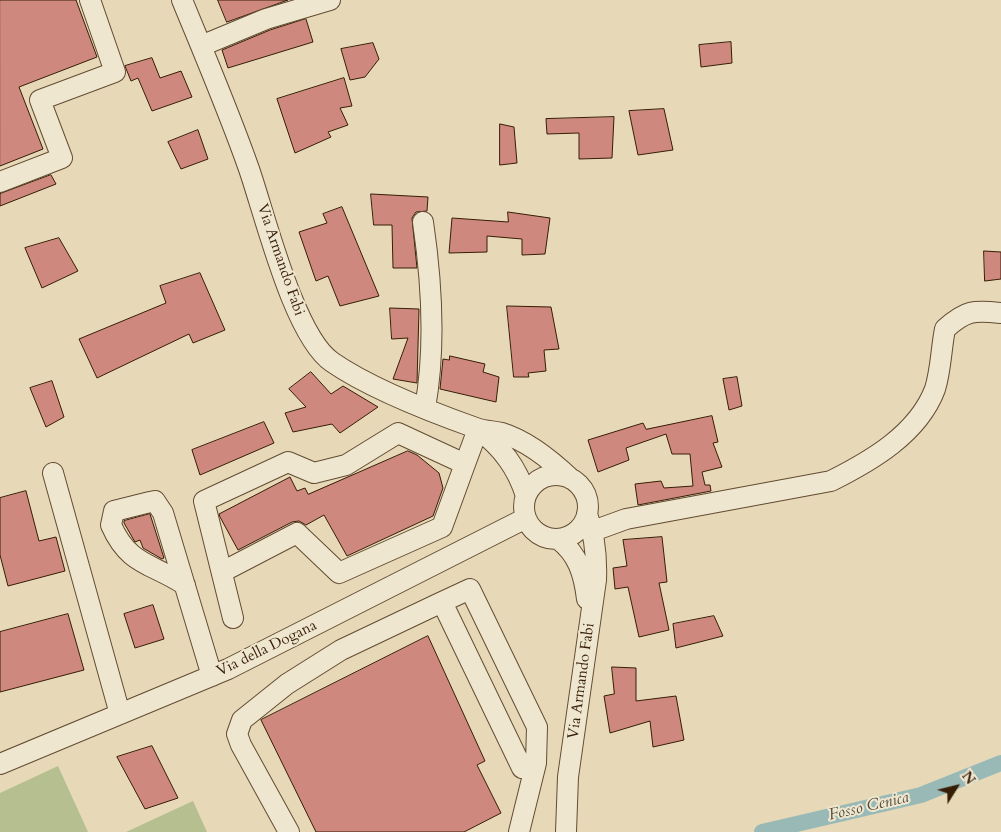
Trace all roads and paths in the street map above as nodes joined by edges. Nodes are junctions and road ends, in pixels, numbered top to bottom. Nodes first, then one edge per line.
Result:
1 (90, 0) edge
2 (182, 0) edge
3 (330, 0) edge
4 (201, 46) junction
5 (0, 182) edge
6 (423, 222) dead end
7 (1001, 313) edge
8 (425, 408) junction
9 (478, 429) junction
10 (464, 464) junction
11 (53, 473) dead end
12 (571, 479) junction
13 (526, 496) junction
14 (526, 518) junction
15 (590, 522) junction
16 (558, 539) junction
17 (222, 572) junction
18 (185, 585) dead end
19 (442, 602) junction
20 (233, 618) dead end
21 (590, 620) junction
22 (212, 676) junction
23 (120, 714) junction
24 (0, 764) edge
25 (522, 768) dead end
26 (290, 832) edge
27 (519, 832) edge
28 (566, 832) edge

1 - 5 street
2 - 4 street, Via Armando Fabi
3 - 4 street
4 - 8 street, Via Armando Fabi
6 - 8 street
7 - 15 street
8 - 9 street, Via Armando Fabi
9 - 10 street
9 - 12 street
9 - 13 street
10 - 17 street
10 - 17 street
11 - 23 street
12 - 13 street
12 - 15 street
13 - 14 street
14 - 16 street
14 - 22 street, Via della Dogana
15 - 16 street
15 - 21 street, Via Armando Fabi
16 - 21 street
17 - 20 street
18 - 22 street
19 - 25 street
19 - 26 street
19 - 27 street
21 - 28 street, Via Armando Fabi
22 - 23 street, Via della Dogana
23 - 24 street, Via della Dogana

